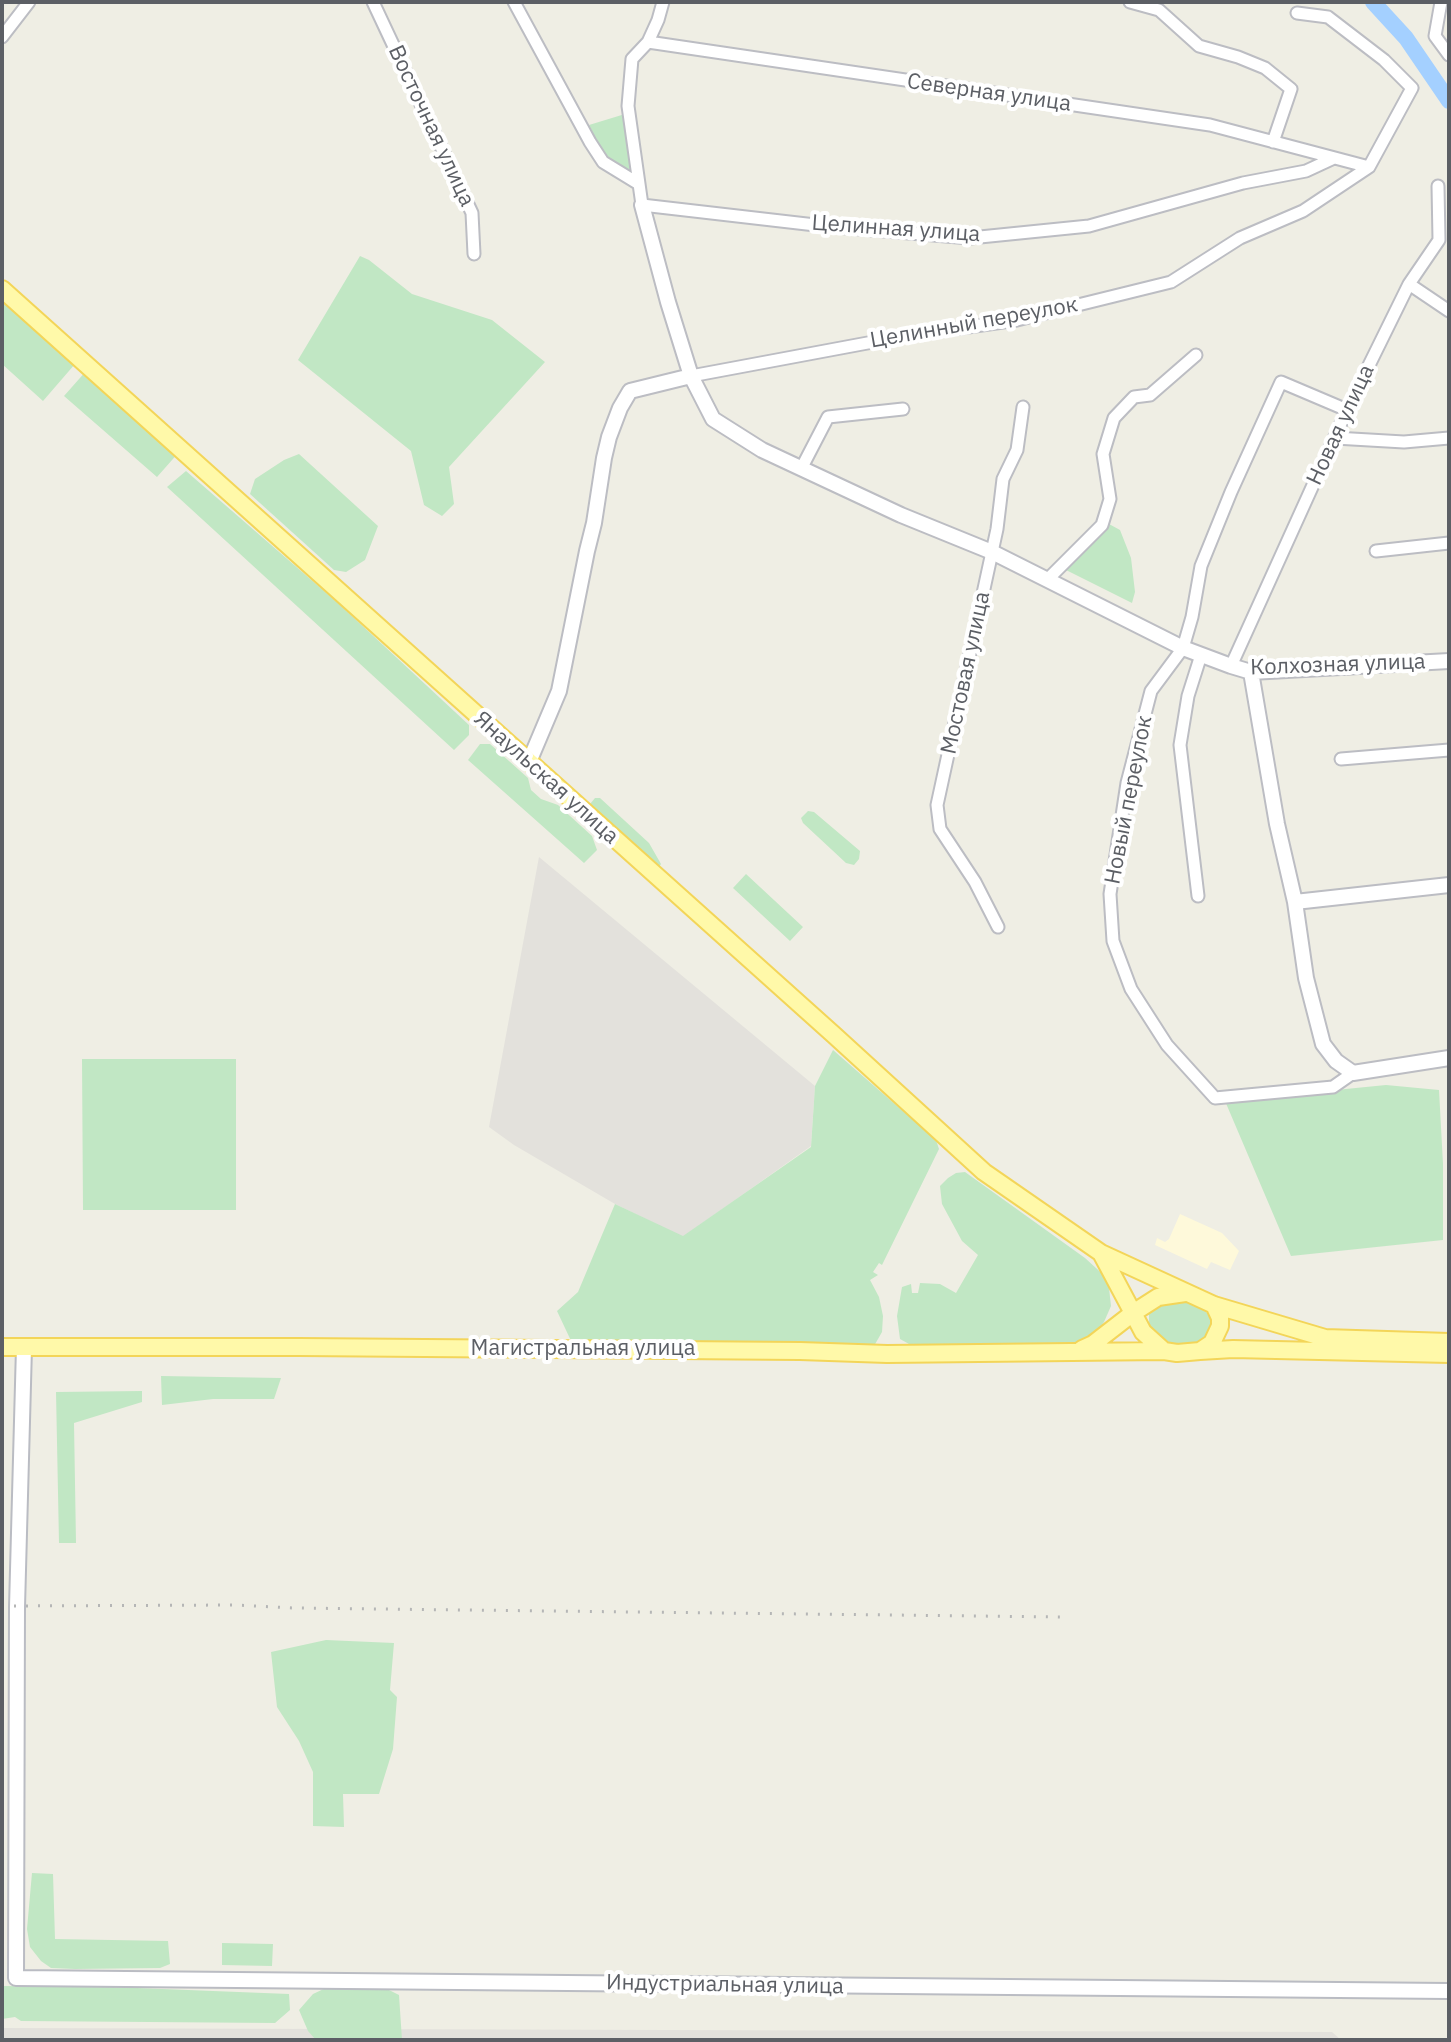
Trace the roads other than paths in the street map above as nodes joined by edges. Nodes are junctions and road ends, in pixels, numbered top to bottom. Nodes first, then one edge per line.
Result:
1 (29, 2) edge
2 (373, 2) edge
3 (514, 2) edge
4 (663, 2) edge
5 (1130, 2) edge
6 (1441, 2) edge
7 (1297, 13) dead end
8 (2, 37) edge
9 (648, 42) junction
10 (1449, 55) edge
11 (1273, 142) junction
12 (1334, 158) junction
13 (1369, 167) junction
14 (639, 184) junction
15 (1438, 186) dead end
16 (642, 205) junction
17 (474, 254) dead end
18 (1409, 284) junction
19 (2, 289) edge
20 (1449, 311) edge
21 (1196, 355) dead end
22 (691, 376) junction
23 (1023, 407) dead end
24 (903, 409) dead end
25 (1347, 410) junction
26 (1335, 438) junction
27 (1449, 438) edge
28 (801, 469) junction
29 (1449, 543) edge
30 (1376, 551) dead end
31 (992, 552) junction
32 (1047, 580) junction
33 (1183, 648) junction
34 (1201, 655) junction
35 (1449, 661) edge
36 (1231, 666) junction
37 (1251, 672) junction
38 (1449, 750) edge
39 (1341, 759) dead end
40 (529, 762) junction
41 (1449, 885) edge
42 (1198, 896) dead end
43 (1295, 902) junction
44 (998, 927) dead end
45 (1449, 1058) edge
46 (1353, 1073) junction
47 (1101, 1253) junction
48 (1187, 1292) junction
49 (1214, 1305) junction
50 (1133, 1313) junction
51 (1449, 1342) edge
52 (2, 1347) edge
53 (24, 1347) junction
54 (1164, 1351) junction
55 (1200, 1351) junction
56 (1076, 1352) junction
57 (1449, 1354) edge
58 (9, 1978) edge
59 (1449, 1991) edge

1 - 8 street
2 - 17 street, Восточная улица
3 - 14 street
4 - 9 street
5 - 11 street
6 - 10 street
7 - 13 street, Целинный переулок
9 - 11 street, Северная улица
9 - 14 street
11 - 12 street, Северная улица
12 - 13 street, Северная улица
12 - 16 street, Целинная улица
13 - 22 street, Целинный переулок
14 - 16 street
15 - 18 street, Новая улица
16 - 22 street, Колхозная улица
18 - 20 street
18 - 25 street, Новая улица
19 - 40 main road, Янаульская улица
21 - 32 street
22 - 28 street, Колхозная улица
22 - 40 street
23 - 31 street, Мостовая улица
24 - 28 street
25 - 26 street, Новая улица
25 - 33 street, Новый переулок
26 - 27 street
26 - 36 street, Новая улица
28 - 31 street, Колхозная улица
29 - 30 street
31 - 32 street, Колхозная улица
31 - 44 street, Мостовая улица
32 - 33 street, Колхозная улица
33 - 34 street, Колхозная улица
33 - 46 street, Новый переулок
34 - 36 street, Колхозная улица
34 - 42 street
35 - 37 street, Колхозная улица
36 - 37 street, Колхозная улица
37 - 43 street
38 - 39 street
40 - 47 main road, Янаульская улица
41 - 43 street
43 - 46 street
45 - 46 street
47 - 48 main road
47 - 50 main road
48 - 49 main road
48 - 50 main road
49 - 51 main road
49 - 55 main road
50 - 54 main road
50 - 56 main road
52 - 53 main road, Магистральная улица
53 - 56 main road, Магистральная улица
53 - 58 street
54 - 55 main road, Магистральная улица
54 - 56 main road, Магистральная улица
55 - 57 main road, Магистральная улица
58 - 59 street, Индустриальная улица

